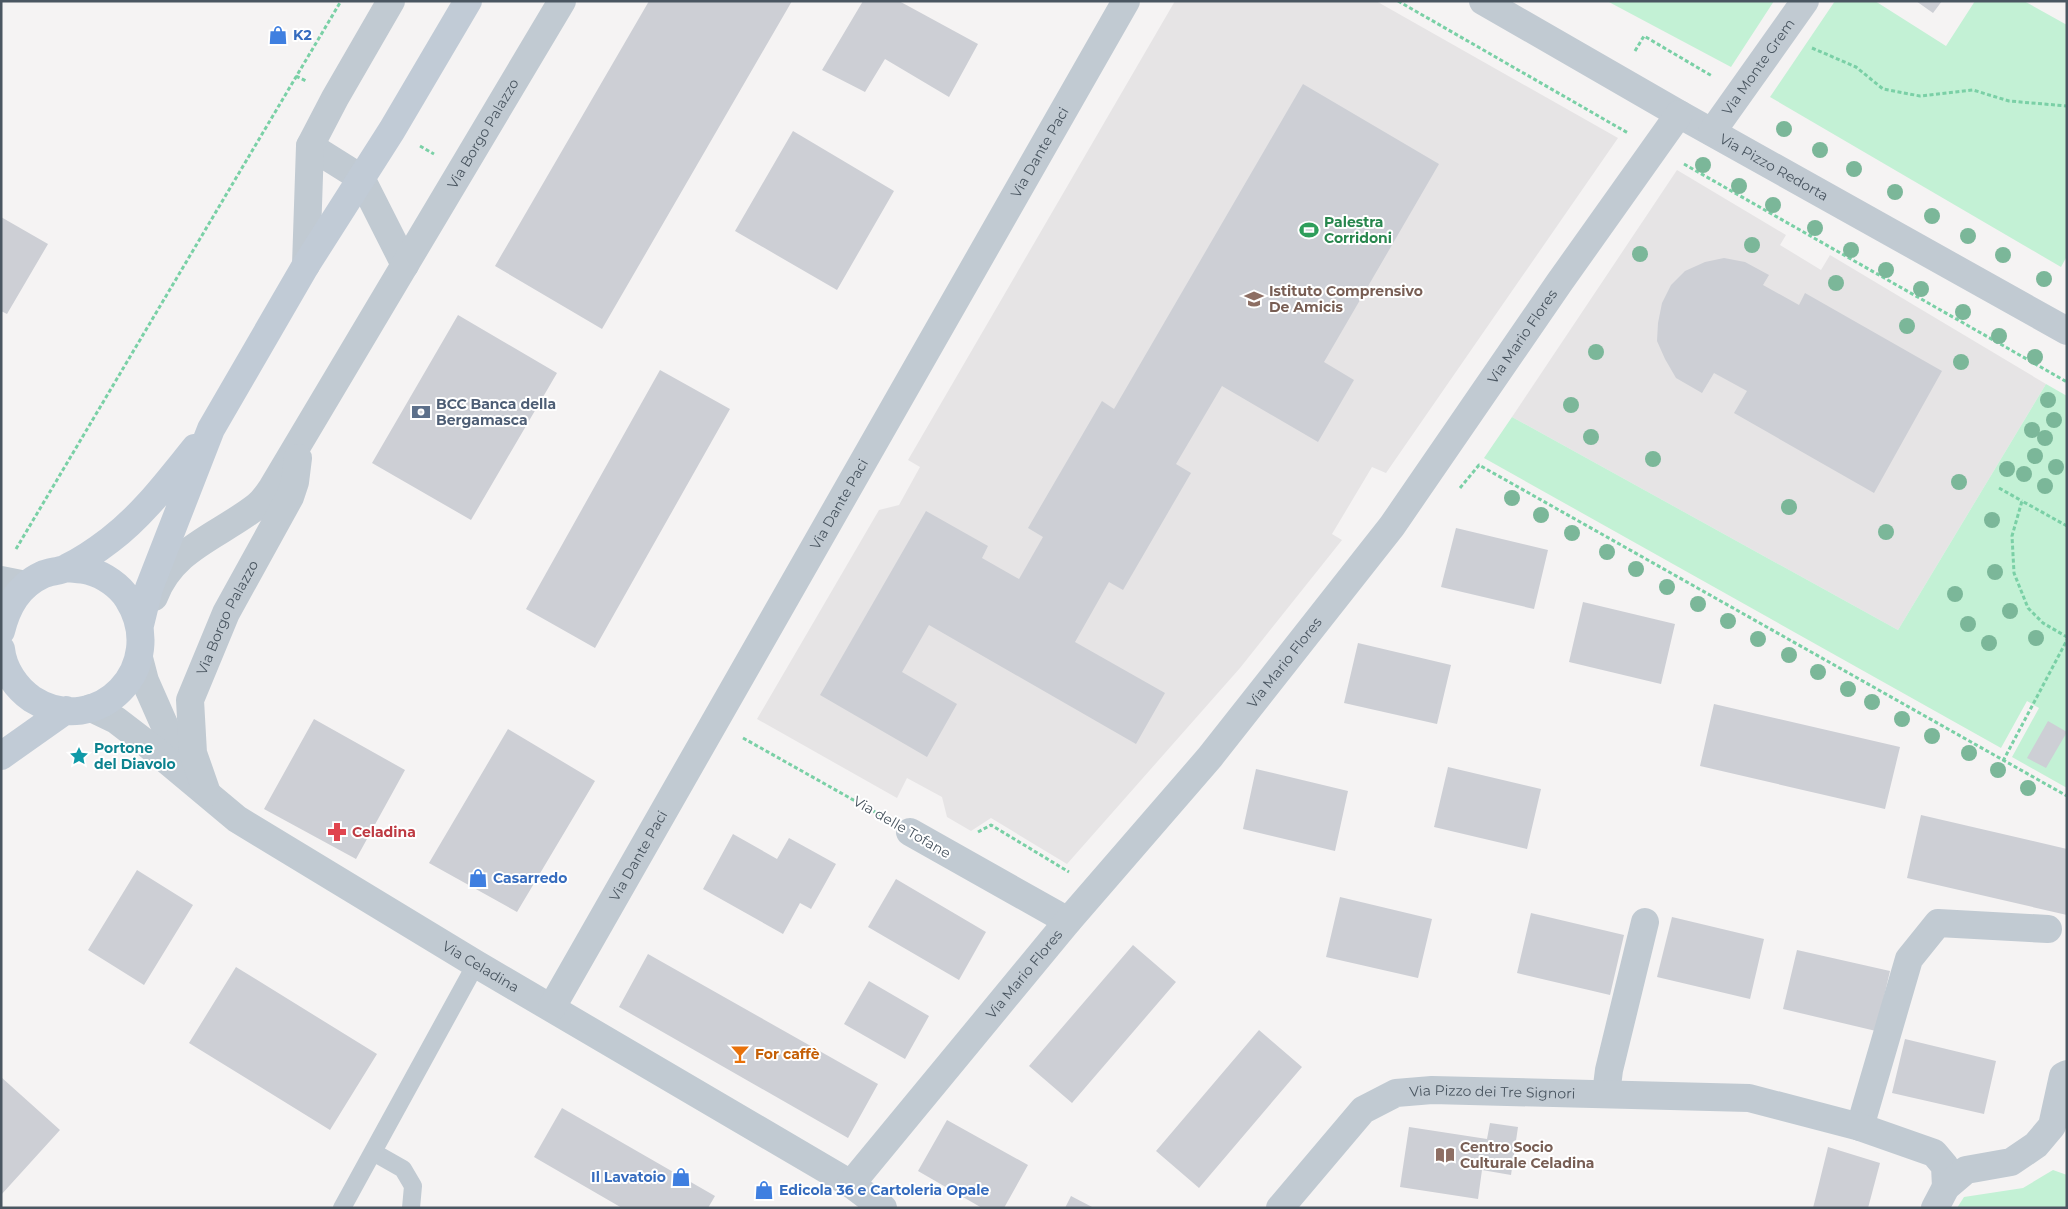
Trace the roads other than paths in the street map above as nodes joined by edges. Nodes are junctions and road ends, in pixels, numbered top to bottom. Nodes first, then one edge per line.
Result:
1 (391, 1) edge
2 (468, 1) edge
3 (562, 1) edge
4 (1126, 1) edge
5 (1483, 1) edge
6 (1805, 1) edge
7 (1679, 114) junction
8 (1712, 132) junction
9 (310, 146) junction
10 (361, 178) junction
11 (306, 265) junction
12 (405, 265) junction
13 (2067, 330) edge
14 (211, 429) junction
15 (299, 445) junction
16 (66, 568) junction
17 (14, 582) edge
18 (1, 631) edge
19 (140, 640) junction
20 (3, 668) edge
21 (79, 709) junction
22 (1, 756) edge
23 (198, 786) junction
24 (910, 832) road end
25 (1068, 921) junction
26 (1645, 922) dead end
27 (2048, 929) dead end
28 (476, 964) junction
29 (552, 1007) junction
30 (2066, 1070) edge
31 (1606, 1094) junction
32 (1860, 1127) junction
33 (373, 1152) junction
34 (850, 1184) junction
35 (1941, 1197) edge
36 (342, 1208) edge
37 (412, 1208) edge
38 (883, 1208) edge
39 (1280, 1208) edge

1 - 9 street, Via Borgo Palazzo
2 - 10 main road, Via Borgo Palazzo
3 - 12 street, Via Borgo Palazzo
4 - 29 street, Via Dante Paci
5 - 7 street, Via Pizzo Redorta
6 - 8 street, Via Monte Grem
7 - 8 street, Via Pizzo Redorta
7 - 25 street, Via Mario Flores
8 - 13 street, Via Pizzo Redorta
9 - 10 street
9 - 11 street, Via Borgo Palazzo
10 - 11 main road, Via Borgo Palazzo
10 - 12 street
11 - 14 main road, Via Borgo Palazzo
12 - 15 street, Via Borgo Palazzo
14 - 16 main road, Via Borgo Palazzo
14 - 19 main road, Via Borgo Palazzo
15 - 19 street, Via Borgo Palazzo
15 - 23 street, Via Borgo Palazzo
16 - 17 main road, Via Borgo Palazzo
16 - 19 main road, Via Borgo Palazzo
17 - 18 main road, Via Borgo Palazzo
19 - 21 main road, Via Borgo Palazzo
19 - 23 street, Via Borgo Palazzo
20 - 21 main road
21 - 22 main road, Via Borgo Palazzo
21 - 23 street, Via Celadina
23 - 28 street, Via Celadina
24 - 25 street, Via delle Tofane
25 - 34 street, Via Mario Flores
26 - 31 street
27 - 32 street
28 - 29 street, Via Celadina
28 - 33 lane
29 - 34 street, Via Celadina
30 - 35 street
31 - 32 street, Via Pizzo dei Tre Signori
31 - 39 street, Via Pizzo dei Tre Signori
32 - 35 street, Via Pizzo dei Tre Signori
33 - 36 lane
33 - 37 lane
34 - 38 street, Via Celadina

